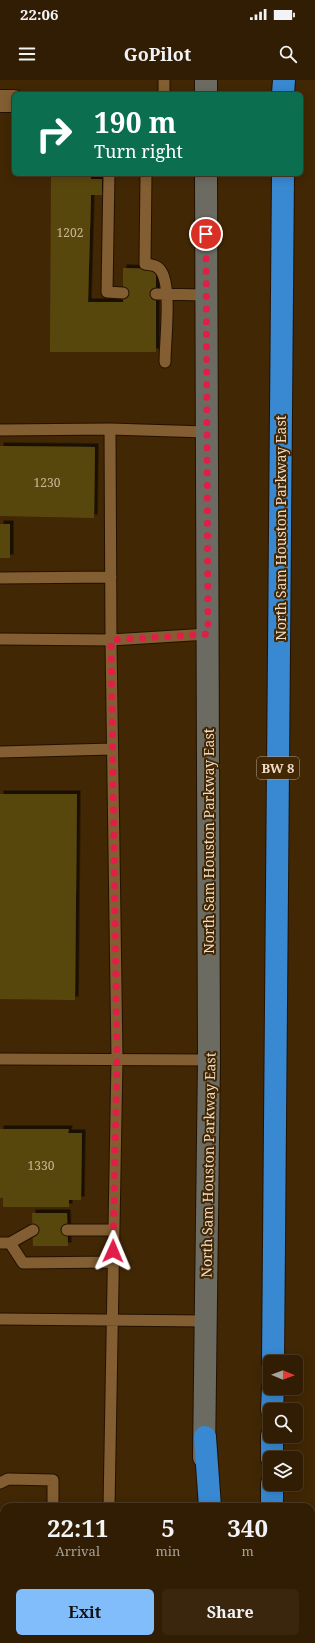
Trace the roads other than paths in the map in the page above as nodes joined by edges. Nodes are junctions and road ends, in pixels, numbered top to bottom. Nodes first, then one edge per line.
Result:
1 (164, 80) edge
2 (206, 80) edge
3 (284, 80) edge
4 (164, 92) edge
5 (206, 92) edge
6 (284, 92) edge
7 (0, 101) edge
8 (12, 101) edge
9 (109, 176) edge
10 (146, 176) edge
11 (206, 176) edge
12 (283, 176) edge
13 (123, 293) dead end
14 (161, 294) junction
15 (206, 294) junction
16 (165, 362) dead end
17 (110, 429) junction
18 (0, 430) edge
19 (206, 432) junction
20 (111, 577) junction
21 (0, 578) edge
22 (208, 634) junction
23 (0, 640) edge
24 (111, 640) junction
25 (112, 749) junction
26 (0, 752) edge
27 (0, 1059) edge
28 (117, 1059) junction
29 (209, 1060) junction
30 (33, 1230) dead end
31 (68, 1230) dead end
32 (113, 1230) junction
33 (5, 1243) edge
34 (113, 1262) junction
35 (0, 1319) edge
36 (111, 1320) junction
37 (206, 1321) junction
38 (273, 1355) edge
39 (205, 1437) junction
40 (0, 1483) edge
41 (272, 1491) edge
42 (53, 1503) edge
43 (109, 1503) edge
44 (204, 1503) edge
45 (210, 1503) edge
46 (272, 1503) edge

1 - 4 lane
2 - 5 main road
3 - 6 highway
7 - 8 street
9 - 13 lane
10 - 14 lane
11 - 15 main road, North Sam Houston Parkway East
12 - 38 highway, North Sam Houston Parkway East / BW 8
14 - 15 lane
14 - 16 lane
15 - 19 main road, North Sam Houston Parkway East
17 - 18 lane
17 - 19 lane
17 - 20 lane
19 - 22 main road, North Sam Houston Parkway East
20 - 21 lane
20 - 24 lane
22 - 24 lane
22 - 29 main road, North Sam Houston Parkway East
23 - 24 lane
24 - 25 lane
25 - 26 lane
25 - 28 lane
27 - 28 lane
28 - 29 lane
28 - 32 lane
29 - 37 main road, North Sam Houston Parkway East
30 - 33 lane
31 - 32 lane
32 - 34 lane
33 - 34 lane
34 - 36 lane
35 - 36 lane
36 - 37 lane
36 - 43 lane
37 - 39 main road, North Sam Houston Parkway East
39 - 44 main road, North Sam Houston Parkway East
39 - 45 highway
40 - 42 lane
41 - 46 highway

